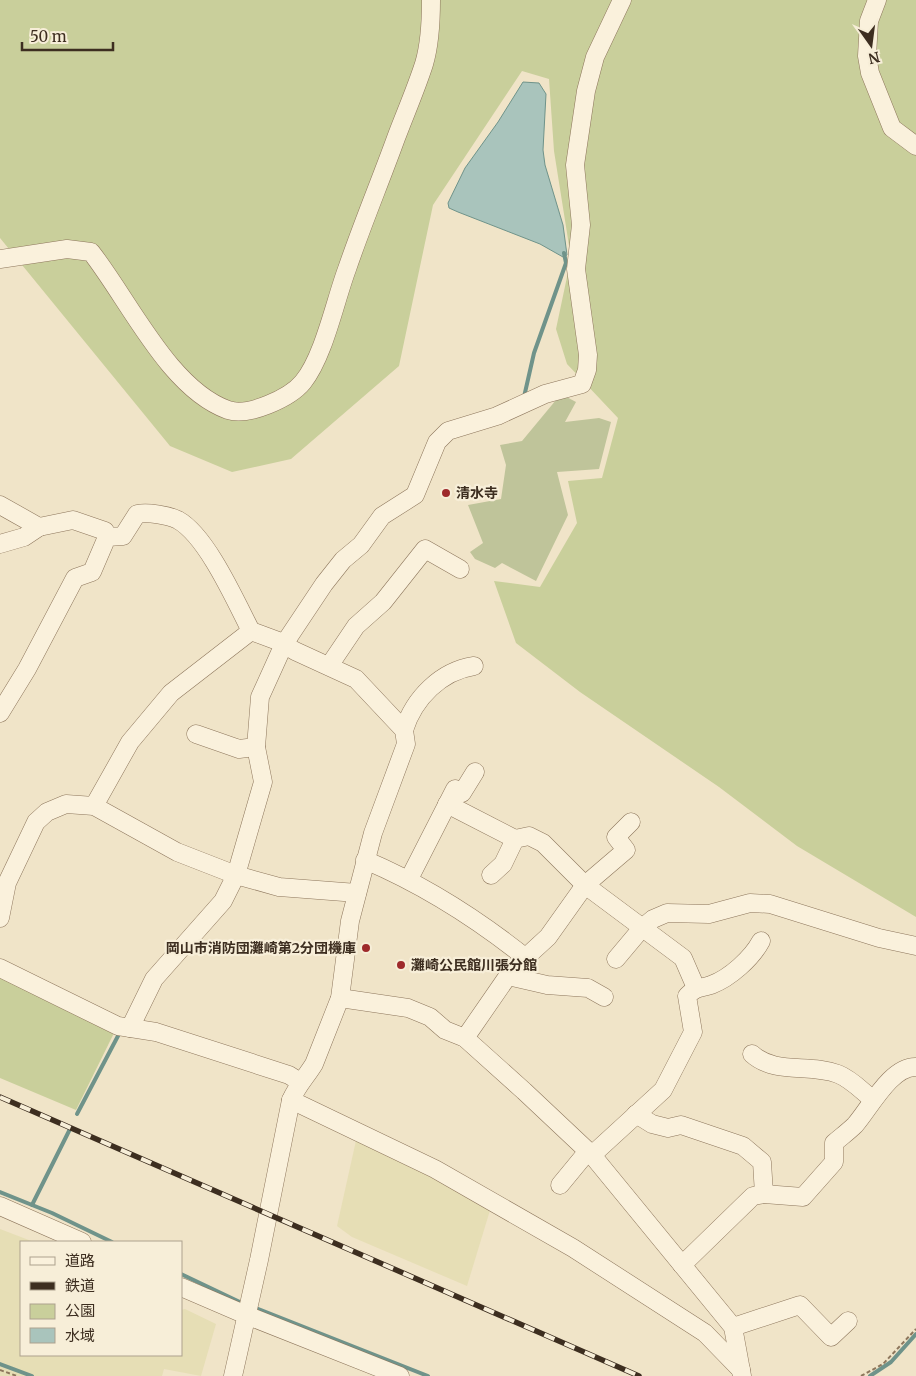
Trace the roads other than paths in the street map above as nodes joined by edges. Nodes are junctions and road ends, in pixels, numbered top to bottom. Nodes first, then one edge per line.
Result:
1 (431, 0) edge
2 (622, 0) edge
3 (877, 0) edge
4 (916, 146) edge
5 (0, 259) edge
6 (0, 505) edge
7 (39, 527) junction
8 (107, 537) junction
9 (0, 544) edge
10 (460, 569) dead end
11 (251, 631) junction
12 (284, 644) junction
13 (329, 666) junction
14 (474, 666) dead end
15 (0, 713) edge
16 (404, 730) junction
17 (196, 734) dead end
18 (253, 748) junction
19 (475, 772) dead end
20 (447, 804) junction
21 (94, 806) junction
22 (631, 822) dead end
23 (515, 839) junction
24 (365, 860) junction
25 (236, 875) junction
26 (491, 875) dead end
27 (409, 879) junction
28 (585, 885) junction
29 (357, 893) junction
30 (0, 918) edge
31 (642, 928) junction
32 (761, 941) dead end
33 (916, 946) edge
34 (526, 958) junction
35 (616, 959) dead end
36 (0, 968) edge
37 (508, 976) junction
38 (696, 988) junction
39 (604, 997) dead end
40 (340, 998) junction
41 (130, 1028) junction
42 (464, 1038) junction
43 (752, 1054) dead end
44 (916, 1067) edge
45 (300, 1082) junction
46 (872, 1099) junction
47 (291, 1100) junction
48 (636, 1114) junction
49 (590, 1153) junction
50 (560, 1185) dead end
51 (764, 1194) junction
52 (0, 1206) edge
53 (80, 1241) edge
54 (682, 1264) junction
55 (182, 1287) edge
56 (248, 1308) junction
57 (848, 1321) dead end
58 (733, 1327) junction
59 (742, 1373) edge
60 (233, 1376) edge
61 (400, 1376) edge

1 - 5 street
2 - 12 street
3 - 4 street
6 - 7 street
7 - 8 street
7 - 9 street
8 - 11 street
8 - 15 street
10 - 13 street
11 - 12 street
11 - 21 street
12 - 13 street
12 - 18 street
13 - 16 street
14 - 16 street
16 - 24 street
17 - 18 street
18 - 25 street
19 - 20 street
20 - 23 street
20 - 27 street
21 - 25 street
21 - 30 street
22 - 28 street
23 - 26 street
23 - 28 street
24 - 27 street
24 - 29 street
25 - 29 street
25 - 41 street
27 - 34 street
28 - 31 street
28 - 34 street
29 - 40 street
31 - 33 street
31 - 35 street
31 - 38 street
32 - 38 street
34 - 37 street
36 - 41 street
37 - 39 street
37 - 42 street
38 - 48 street
40 - 42 street
40 - 45 street
41 - 45 street
42 - 49 street
43 - 46 street
44 - 46 street
45 - 47 street
46 - 51 street
47 - 56 street
47 - 59 street
48 - 49 street
48 - 51 street
49 - 50 street
49 - 54 street
51 - 54 street
52 - 53 street
54 - 58 street
55 - 56 street
56 - 60 street
56 - 61 street
57 - 58 street
58 - 59 street

